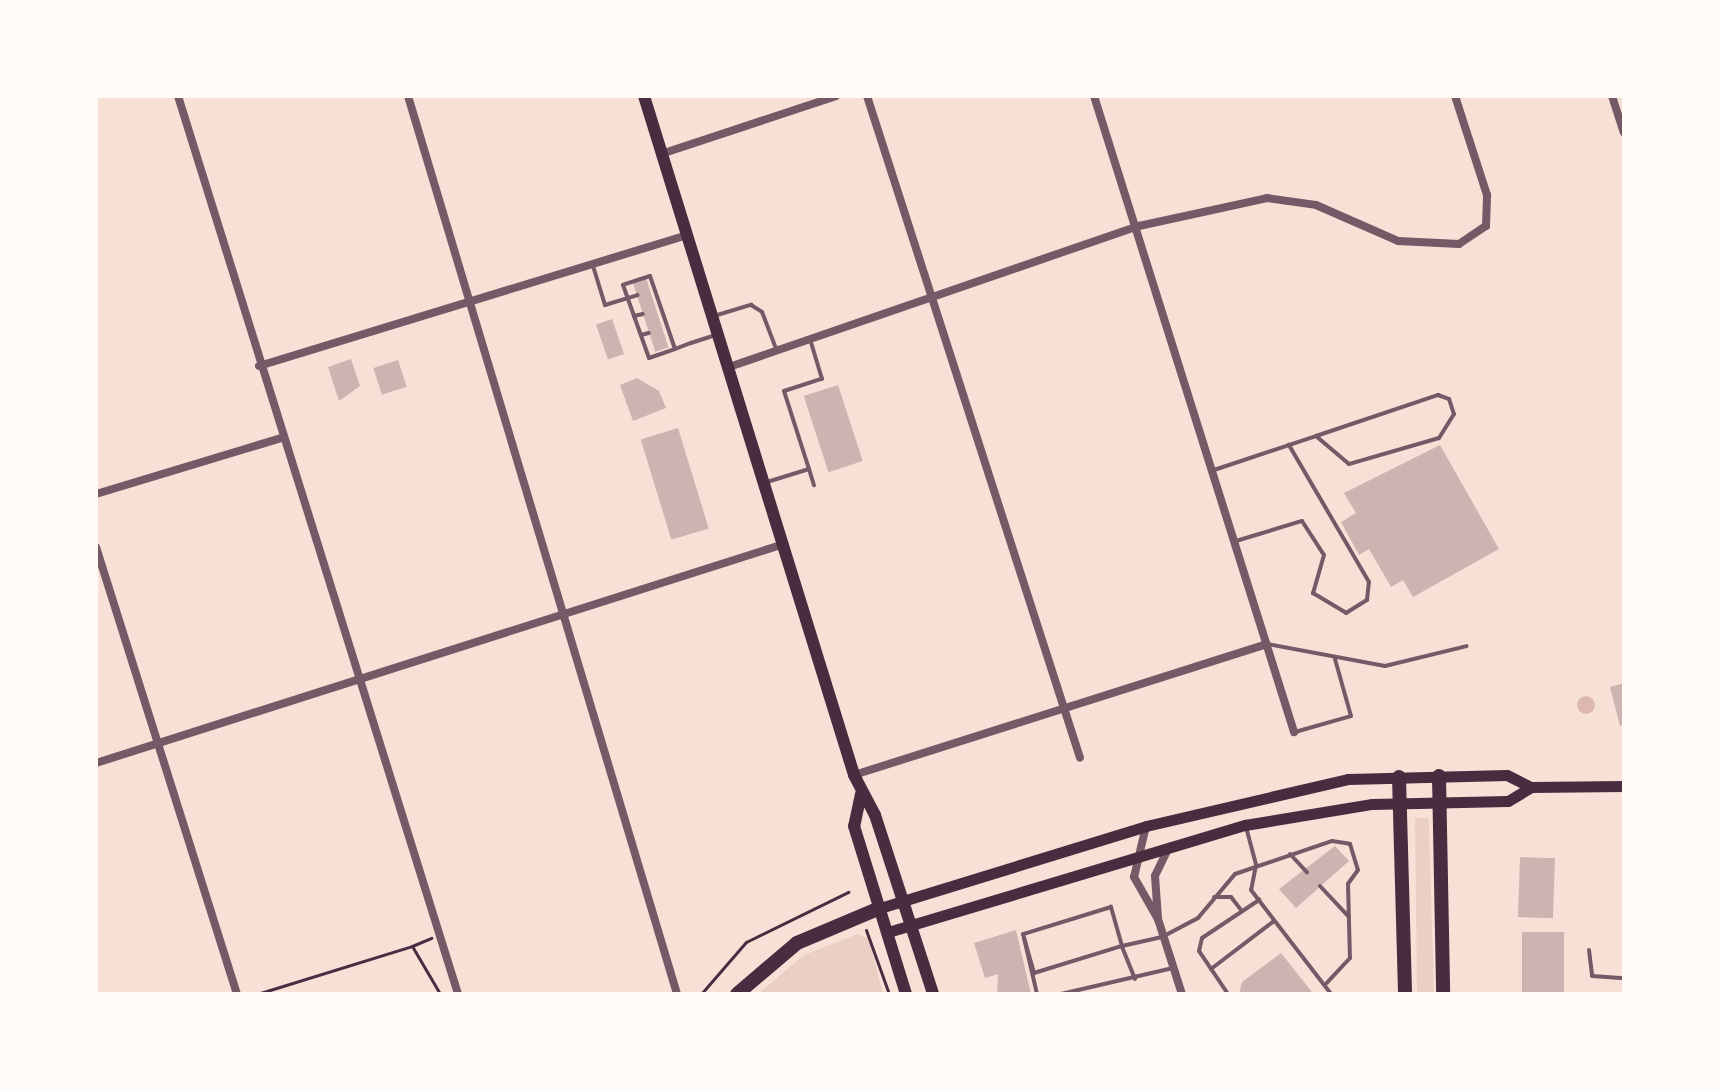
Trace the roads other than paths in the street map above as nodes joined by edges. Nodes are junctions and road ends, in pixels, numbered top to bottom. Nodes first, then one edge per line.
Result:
1 (178, 96) edge
2 (408, 96) edge
3 (644, 96) edge
4 (836, 96) edge
5 (867, 96) edge
6 (1094, 96) edge
7 (1455, 96) edge
8 (1612, 96) edge
9 (1624, 132) edge
10 (661, 154) junction
11 (1139, 226) junction
12 (687, 235) junction
13 (593, 264) junction
14 (929, 293) junction
15 (637, 295) dead end
16 (627, 298) junction
17 (471, 301) junction
18 (643, 314) dead end
19 (634, 316) junction
20 (712, 316) junction
21 (649, 333) dead end
22 (641, 335) junction
23 (718, 335) junction
24 (810, 339) junction
25 (675, 349) junction
26 (777, 351) junction
27 (259, 366) junction
28 (729, 367) junction
29 (1316, 436) junction
30 (282, 438) junction
31 (1289, 445) junction
32 (809, 469) junction
33 (1214, 470) junction
34 (765, 482) junction
35 (814, 485) dead end
36 (96, 494) edge
37 (1236, 541) junction
38 (784, 544) junction
39 (96, 547) edge
40 (567, 612) junction
41 (1267, 644) junction
42 (1467, 646) dead end
43 (1335, 659) junction
44 (359, 678) junction
45 (1065, 707) junction
46 (1294, 732) joint
47 (158, 743) junction
48 (1080, 758) dead end
49 (96, 763) edge
50 (854, 775) junction
51 (1439, 776) junction
52 (1399, 777) junction
53 (1624, 786) edge
54 (1531, 787) junction
55 (861, 794) junction
56 (1439, 801) junction
57 (1402, 802) junction
58 (1245, 825) junction
59 (1146, 826) junction
60 (1169, 847) junction
61 (1290, 854) junction
62 (1136, 858) junction
63 (1256, 865) junction
64 (1307, 872) dead end
65 (1320, 886) dead end
66 (1214, 897) junction
67 (1259, 900) junction
68 (905, 901) junction
69 (880, 908) junction
70 (1241, 910) junction
71 (1349, 918) junction
72 (1158, 919) junction
73 (1274, 921) junction
74 (912, 925) junction
75 (888, 932) junction
76 (1024, 937) junction
77 (1162, 937) junction
78 (1122, 946) junction
79 (1589, 950) dead end
80 (1173, 968) junction
81 (1211, 969) junction
82 (1624, 978) edge
83 (1135, 979) junction
84 (1327, 983) junction
85 (677, 992) edge
86 (1093, 992) edge
87 (237, 994) edge
88 (458, 994) edge
89 (737, 994) edge
90 (906, 994) edge
91 (933, 994) edge
92 (1037, 994) edge
93 (1061, 994) edge
94 (1182, 994) edge
95 (1228, 994) edge
96 (1331, 994) edge
97 (1405, 994) edge
98 (1443, 994) edge

1 - 27 street
2 - 17 street
3 - 10 main road
4 - 10 street
5 - 14 street
6 - 11 street
7 - 11 street
8 - 9 street
10 - 12 main road
11 - 14 street
11 - 33 street
12 - 13 street
12 - 20 main road
13 - 16 lane
13 - 17 street
14 - 24 street
14 - 45 street
15 - 16 lane
16 - 19 lane
16 - 25 lane
17 - 27 street
17 - 40 street
18 - 19 lane
19 - 22 lane
20 - 23 main road
20 - 26 lane
21 - 22 lane
22 - 25 lane
23 - 25 lane
23 - 28 main road
24 - 26 street
24 - 32 lane
26 - 28 street
27 - 30 street
28 - 34 main road
29 - 29 lane
29 - 31 lane
30 - 36 street
30 - 44 street
31 - 33 lane
31 - 37 lane
32 - 34 lane
32 - 35 lane
33 - 37 street
34 - 38 main road
37 - 41 street
38 - 40 street
38 - 50 main road
39 - 47 street
40 - 44 street
40 - 85 street
41 - 43 lane
41 - 45 street
41 - 46 street
42 - 43 lane
43 - 46 lane
44 - 47 street
44 - 88 street
45 - 48 street
45 - 50 street
47 - 49 street
47 - 87 street
50 - 55 main road
51 - 52 main road
51 - 54 main road
51 - 56 highway
52 - 57 highway
52 - 59 main road
53 - 54 main road
54 - 56 main road
55 - 68 main road
55 - 69 main road
56 - 57 main road
56 - 98 highway
57 - 58 main road
57 - 97 highway
58 - 60 main road
58 - 63 lane
59 - 62 street
59 - 68 main road
60 - 62 main road
60 - 72 street
61 - 63 lane
61 - 64 lane
61 - 71 lane
62 - 72 street
62 - 74 main road
63 - 66 lane
63 - 67 lane
65 - 71 lane
66 - 70 lane
66 - 77 lane
67 - 70 lane
67 - 73 lane
68 - 69 main road
68 - 74 main road
69 - 75 main road
69 - 89 highway
70 - 81 lane
71 - 84 lane
72 - 77 street
73 - 81 lane
73 - 84 lane
74 - 75 main road
74 - 91 main road
75 - 90 main road
76 - 78 lane
76 - 78 lane
76 - 92 lane
77 - 78 lane
77 - 80 street
78 - 83 lane
79 - 82 lane
80 - 83 lane
80 - 94 street
81 - 95 lane
83 - 86 lane
84 - 96 lane
86 - 93 lane

